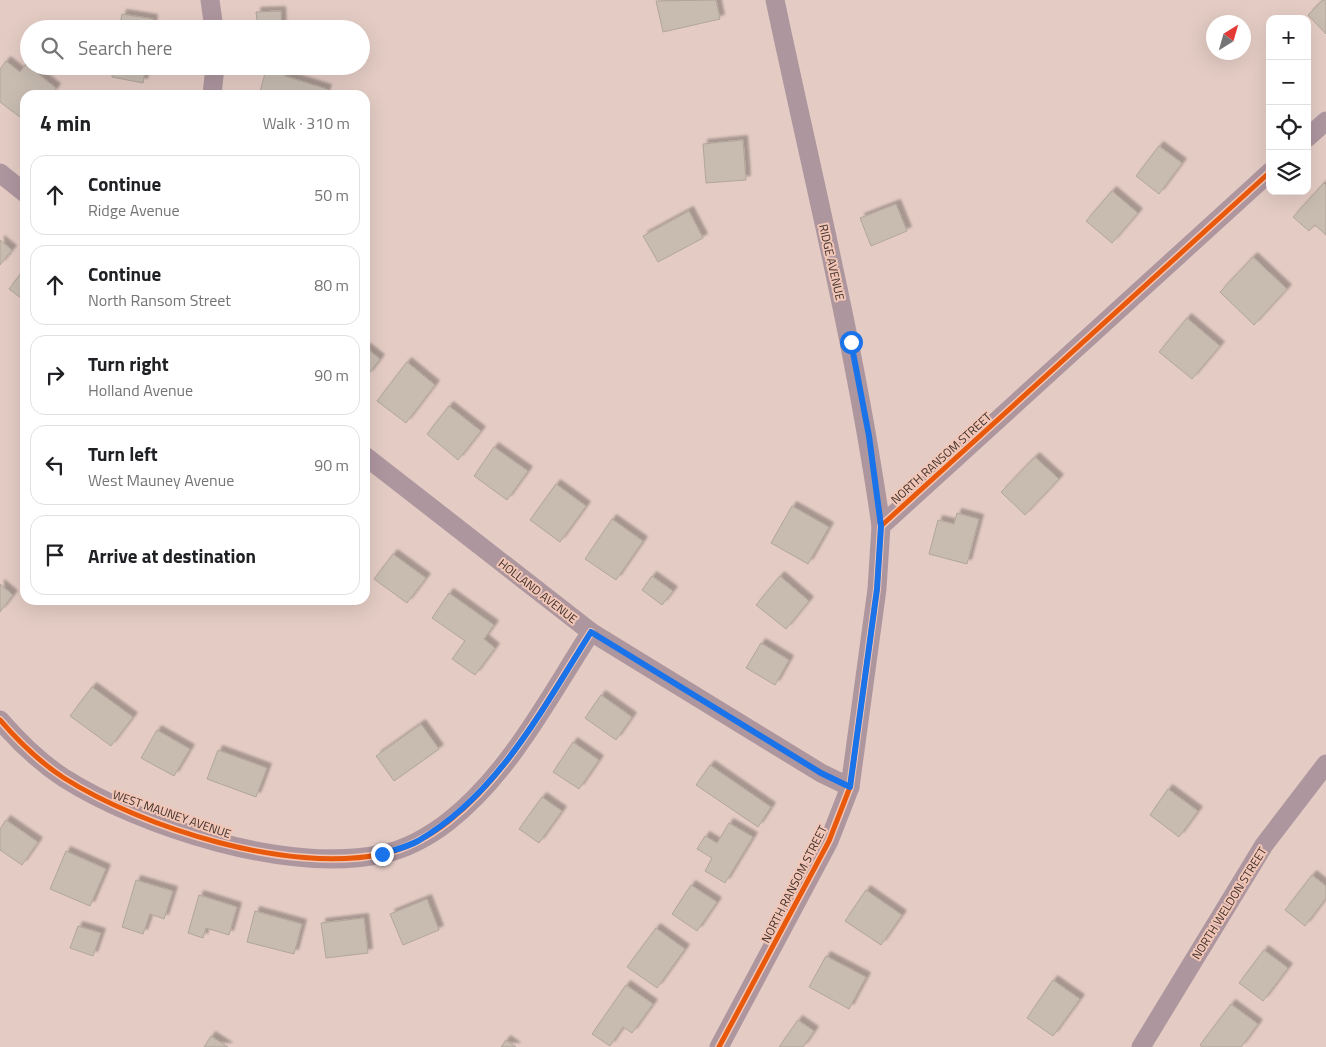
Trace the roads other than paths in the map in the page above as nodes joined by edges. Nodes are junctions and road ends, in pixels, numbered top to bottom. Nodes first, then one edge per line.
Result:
1 (210, 0) edge
2 (775, 0) edge
3 (213, 20) edge
4 (214, 75) edge
5 (213, 90) edge
6 (1326, 121) edge
7 (1311, 134) edge
8 (0, 173) edge
9 (1266, 176) edge
10 (20, 189) edge
11 (370, 460) edge
12 (881, 526) junction
13 (591, 632) junction
14 (0, 720) edge
15 (1326, 764) edge
16 (850, 787) junction
17 (719, 1047) edge
18 (1141, 1047) edge

1 - 3 street
2 - 12 street, RIDGE AVENUE
4 - 5 street
6 - 7 street
8 - 10 street
9 - 12 street, NORTH RANSOM STREET
11 - 13 street, HOLLAND AVENUE
12 - 16 street, NORTH RANSOM STREET
13 - 14 street, WEST MAUNEY AVENUE
13 - 16 street, HOLLAND AVENUE
15 - 18 street, NORTH WELDON STREET
16 - 17 street, NORTH RANSOM STREET

